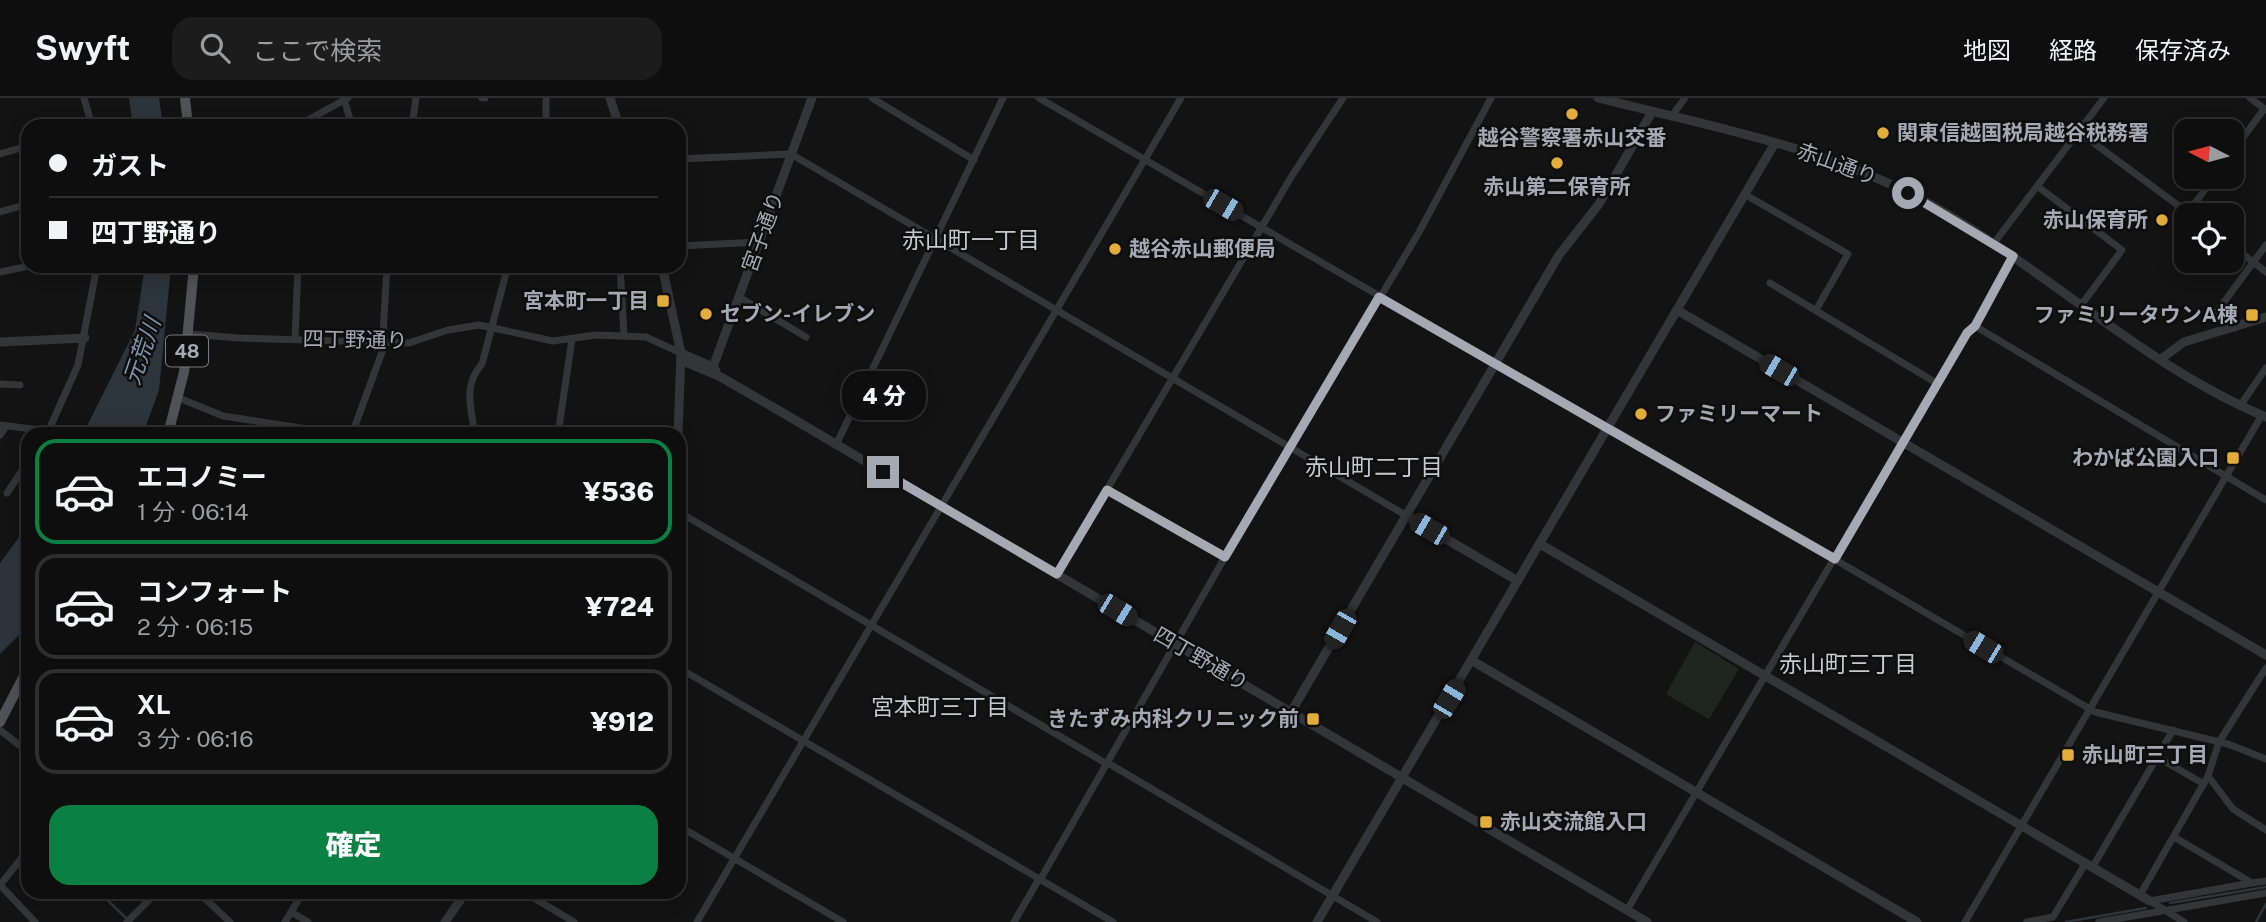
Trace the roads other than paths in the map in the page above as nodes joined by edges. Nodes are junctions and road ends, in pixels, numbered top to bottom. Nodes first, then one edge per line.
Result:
1 (84, 98) edge
2 (185, 98) edge
3 (416, 98) edge
4 (545, 98) edge
5 (610, 98) edge
6 (812, 98) edge
7 (872, 98) edge
8 (1003, 98) edge
9 (1039, 98) edge
10 (1181, 98) edge
11 (1343, 98) edge
12 (1491, 98) edge
13 (1598, 98) edge
14 (1685, 98) edge
15 (2104, 98) edge
16 (2250, 98) edge
17 (346, 99) edge
18 (1619, 100) edge
19 (2265, 109) edge
20 (1652, 112) junction
21 (1671, 117) junction
22 (90, 119) edge
23 (187, 119) edge
24 (310, 119) edge
25 (350, 119) edge
26 (413, 119) edge
27 (546, 119) edge
28 (617, 119) edge
29 (2079, 132) junction
30 (2244, 137) edge
31 (1775, 143) junction
32 (21, 148) edge
33 (0, 154) edge
34 (791, 154) junction
35 (686, 159) edge
36 (974, 160) junction
37 (1144, 160) junction
38 (2037, 186) junction
39 (1746, 195) junction
40 (2175, 203) edge
41 (21, 206) edge
42 (0, 212) edge
43 (1262, 228) junction
44 (934, 238) junction
45 (759, 242) junction
46 (1994, 243) junction
47 (2266, 245) edge
48 (686, 246) edge
49 (2244, 255) edge
50 (2013, 256) junction
51 (2253, 262) junction
52 (21, 268) edge
53 (0, 272) edge
54 (2266, 272) edge
55 (96, 273) edge
56 (194, 273) edge
57 (298, 273) edge
58 (387, 273) edge
59 (506, 273) edge
60 (620, 273) edge
61 (664, 273) edge
62 (1770, 283) dead end
63 (739, 297) junction
64 (1379, 297) junction
65 (2081, 304) junction
66 (1056, 309) junction
67 (1677, 310) junction
68 (1816, 310) junction
69 (2266, 317) edge
70 (1975, 326) junction
71 (494, 327) junction
72 (2235, 328) junction
73 (190, 334) junction
74 (624, 335) junction
75 (806, 337) dead end
76 (85, 338) junction
77 (295, 339) junction
78 (572, 339) junction
79 (0, 342) edge
80 (384, 342) junction
81 (681, 353) junction
82 (2161, 359) junction
83 (1496, 365) junction
84 (713, 367) junction
85 (2266, 368) edge
86 (719, 376) junction
87 (1174, 378) junction
88 (0, 384) edge
89 (1938, 384) junction
90 (20, 385) dead end
91 (179, 398) junction
92 (2240, 406) junction
93 (2264, 416) edge
94 (3, 426) edge
95 (51, 427) edge
96 (170, 427) edge
97 (294, 427) edge
98 (354, 427) edge
99 (472, 427) edge
100 (559, 427) edge
101 (678, 427) edge
102 (1609, 428) junction
103 (21, 429) edge
104 (0, 435) edge
105 (1904, 444) junction
106 (836, 445) junction
107 (1290, 447) junction
108 (21, 472) edge
109 (2227, 476) junction
110 (1107, 490) junction
111 (7, 493) dead end
112 (2266, 500) edge
113 (940, 505) junction
114 (686, 516) edge
115 (1407, 516) junction
116 (1540, 544) junction
117 (1225, 557) junction
118 (1835, 559) junction
119 (1057, 574) junction
120 (1518, 581) junction
121 (2159, 593) junction
122 (871, 625) junction
123 (1177, 645) junction
124 (2266, 654) edge
125 (1472, 660) junction
126 (2266, 668) edge
127 (686, 672) edge
128 (1767, 677) junction
129 (21, 682) edge
130 (2091, 709) junction
131 (1292, 712) junction
132 (0, 722) edge
133 (0, 730) edge
134 (2173, 730) junction
135 (803, 741) junction
136 (2219, 743) junction
137 (21, 746) edge
138 (2157, 757) junction
139 (2266, 759) edge
140 (1108, 764) junction
141 (2208, 776) junction
142 (1402, 778) junction
143 (2204, 784) junction
144 (1698, 794) junction
145 (2020, 826) junction
146 (686, 830) edge
147 (2266, 830) edge
148 (2174, 837) junction
149 (734, 858) junction
150 (21, 859) edge
151 (2088, 866) junction
152 (1039, 879) junction
153 (2266, 881) edge
154 (2251, 883) junction
155 (0, 885) edge
156 (2266, 893) edge
157 (2140, 895) junction
158 (1333, 896) junction
159 (150, 899) edge
160 (205, 899) edge
161 (299, 899) edge
162 (461, 899) edge
163 (535, 899) edge
164 (2150, 901) junction
165 (1627, 910) junction
166 (2165, 911) junction
167 (291, 912) junction
168 (35, 922) edge
169 (127, 922) edge
170 (230, 922) edge
171 (285, 922) edge
172 (308, 922) edge
173 (445, 922) edge
174 (574, 922) edge
175 (697, 922) edge
176 (843, 922) edge
177 (1014, 922) edge
178 (1112, 922) edge
179 (1317, 922) edge
180 (1377, 922) edge
181 (1647, 922) edge
182 (1917, 922) edge
183 (1965, 922) edge
184 (2026, 922) edge
185 (2099, 922) edge
186 (2184, 922) edge

1 - 22 street
2 - 23 main road
3 - 26 street
4 - 27 street
5 - 28 street
6 - 34 street, 宮子通り
7 - 36 street
8 - 36 street
9 - 37 street
10 - 37 street
11 - 43 street
12 - 64 street
13 - 18 street, 赤山通り
14 - 21 street
15 - 29 street
16 - 19 street
17 - 24 street
17 - 25 street
18 - 20 street, 赤山通り
19 - 30 street
20 - 21 street, 赤山通り
20 - 83 street
21 - 31 street, 赤山通り
29 - 38 street
29 - 40 street
31 - 39 street
31 - 46 street, 赤山通り
32 - 33 street
34 - 35 street
34 - 44 street
34 - 45 street, 宮子通り
36 - 44 street
37 - 43 street
37 - 66 street
38 - 46 street
38 - 65 street
39 - 67 street
39 - 68 street
41 - 42 street
43 - 64 street
43 - 87 street
44 - 66 street
44 - 106 street
45 - 48 street
45 - 63 street, 宮子通り
46 - 50 street, 赤山通り
47 - 51 street
49 - 51 street
50 - 65 street, 赤山通り
50 - 70 street
51 - 54 street
51 - 72 street
52 - 53 street
55 - 76 street
56 - 73 main road, 48
57 - 77 street
58 - 80 street
59 - 71 street
60 - 74 street
61 - 81 street
62 - 68 street
63 - 75 street
63 - 84 street, 宮子通り
64 - 83 street
64 - 107 street
65 - 82 street, 赤山通り
66 - 87 street
66 - 113 street
67 - 102 street
67 - 105 street
68 - 89 street
69 - 72 street
70 - 89 street
70 - 109 street
71 - 78 street, 四丁野通り
71 - 80 street, 四丁野通り
71 - 99 street
72 - 82 street
73 - 77 street, 四丁野通り
73 - 91 main road, 48
74 - 78 street, 四丁野通り
74 - 81 street, 四丁野通り
76 - 79 street
76 - 95 street
77 - 80 street, 四丁野通り
78 - 100 street
80 - 98 street
81 - 84 street, 四丁野通り
81 - 86 street, 四丁野通り
81 - 101 street
82 - 92 street, 赤山通り
83 - 102 street
83 - 115 street
84 - 86 street, 四丁野通り
85 - 92 street
86 - 106 street, 四丁野通り
87 - 107 street
87 - 110 street
88 - 90 street
89 - 105 street
91 - 96 main road, 48
91 - 97 street
92 - 93 street, 赤山通り
93 - 109 street
94 - 103 street
94 - 104 street
102 - 116 street
102 - 118 street
105 - 118 street
105 - 121 street
106 - 113 street, 四丁野通り
107 - 115 street
107 - 117 street
108 - 111 street
109 - 112 street
109 - 121 street
110 - 117 street
110 - 119 street
113 - 119 street, 四丁野通り
113 - 122 street
114 - 122 street
115 - 120 street
115 - 131 street
116 - 120 street
116 - 128 street
117 - 123 street
118 - 128 street
118 - 130 street
119 - 123 street, 四丁野通り
120 - 125 street
121 - 124 street
121 - 130 street
122 - 135 street
122 - 140 street
123 - 131 street, 四丁野通り
123 - 140 street
125 - 142 street
125 - 144 street
126 - 136 street
127 - 135 street
128 - 144 street
128 - 145 street
129 - 132 main road
130 - 134 street
130 - 145 street
131 - 142 street, 四丁野通り
133 - 137 street
134 - 136 street
134 - 138 street
135 - 149 street
135 - 152 street
136 - 139 street
136 - 141 street
138 - 143 street
138 - 151 street
140 - 152 street
140 - 158 street
141 - 143 street
141 - 147 street
142 - 158 street
142 - 165 street, 四丁野通り
143 - 148 street
144 - 165 street
144 - 182 street
145 - 151 street
145 - 183 street
146 - 149 street
148 - 154 street
148 - 157 street
149 - 175 street
149 - 176 street
150 - 155 street
151 - 157 street
151 - 184 street
152 - 177 street
152 - 178 street
153 - 154 street
154 - 164 street
155 - 168 street
156 - 166 street
157 - 164 street
158 - 179 street
158 - 180 street
159 - 169 street
160 - 170 street
161 - 167 street
162 - 173 street
163 - 174 street
164 - 166 street
165 - 181 street, 四丁野通り
166 - 185 street
166 - 186 street
167 - 171 street
167 - 172 street

